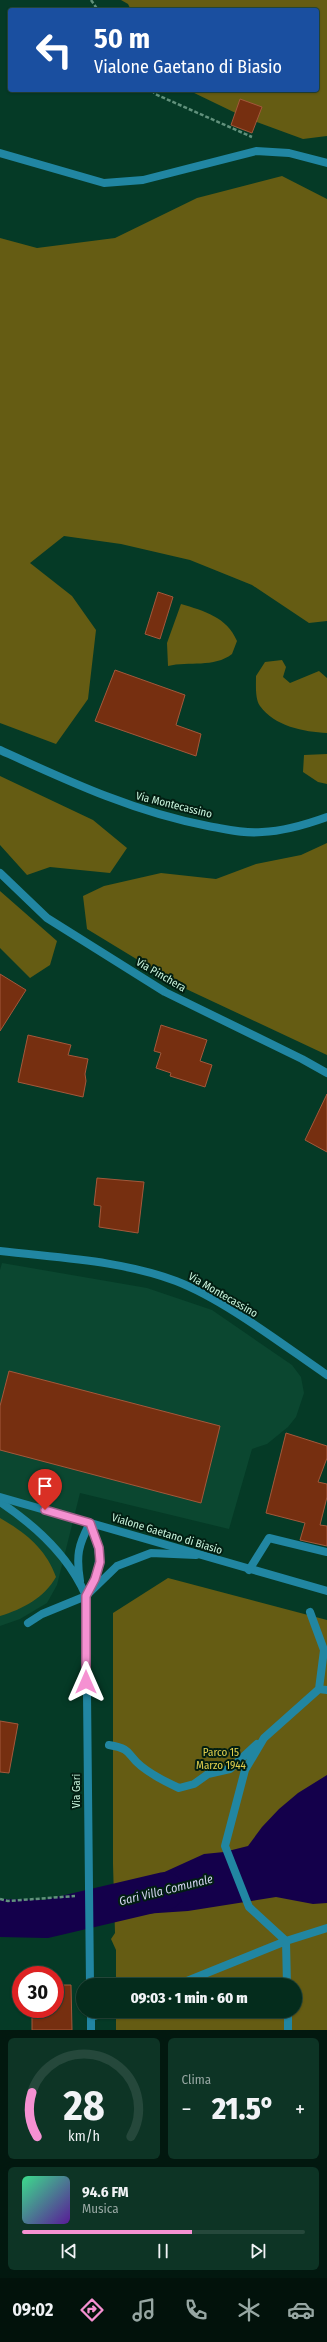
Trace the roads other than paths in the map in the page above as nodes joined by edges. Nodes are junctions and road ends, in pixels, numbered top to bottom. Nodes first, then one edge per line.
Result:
1 (0, 153) edge
2 (327, 163) edge
3 (0, 750) edge
4 (327, 817) edge
5 (0, 873) edge
6 (327, 1073) edge
7 (0, 1251) edge
8 (327, 1375) edge
9 (0, 1497) edge
10 (0, 1502) edge
11 (90, 1523) junction
12 (327, 1552) edge
13 (197, 1555) junction
14 (249, 1570) junction
15 (80, 1582) junction
16 (327, 1592) edge
17 (86, 1596) junction
18 (310, 1612) dead end
19 (28, 1623) dead end
20 (323, 1690) edge
21 (264, 1738) junction
22 (109, 1745) dead end
23 (327, 1928) edge
24 (286, 1941) junction
25 (90, 1978) edge
26 (194, 1978) edge
27 (287, 1978) edge
28 (91, 2018) edge
29 (288, 2018) edge
30 (91, 2030) edge
31 (288, 2030) edge

1 - 2 street
3 - 4 street, Via Montecassino
5 - 6 street, Via Pinchera
7 - 8 street, Via Montecassino
9 - 11 street, Vialone Gaetano di Biasio
10 - 15 street, Via Gari
11 - 13 street, Vialone Gaetano di Biasio
11 - 15 street, Via Gari
11 - 17 street, Via Gari
12 - 14 street
13 - 14 street, Vialone Gaetano di Biasio
13 - 17 street
14 - 16 street, Vialone Gaetano di Biasio
15 - 17 street, Via Gari
17 - 19 street
17 - 25 street, Via Gari
18 - 20 street
20 - 21 street
21 - 22 street
21 - 24 street
23 - 24 street
24 - 26 street
24 - 27 street
28 - 30 street
29 - 31 street

